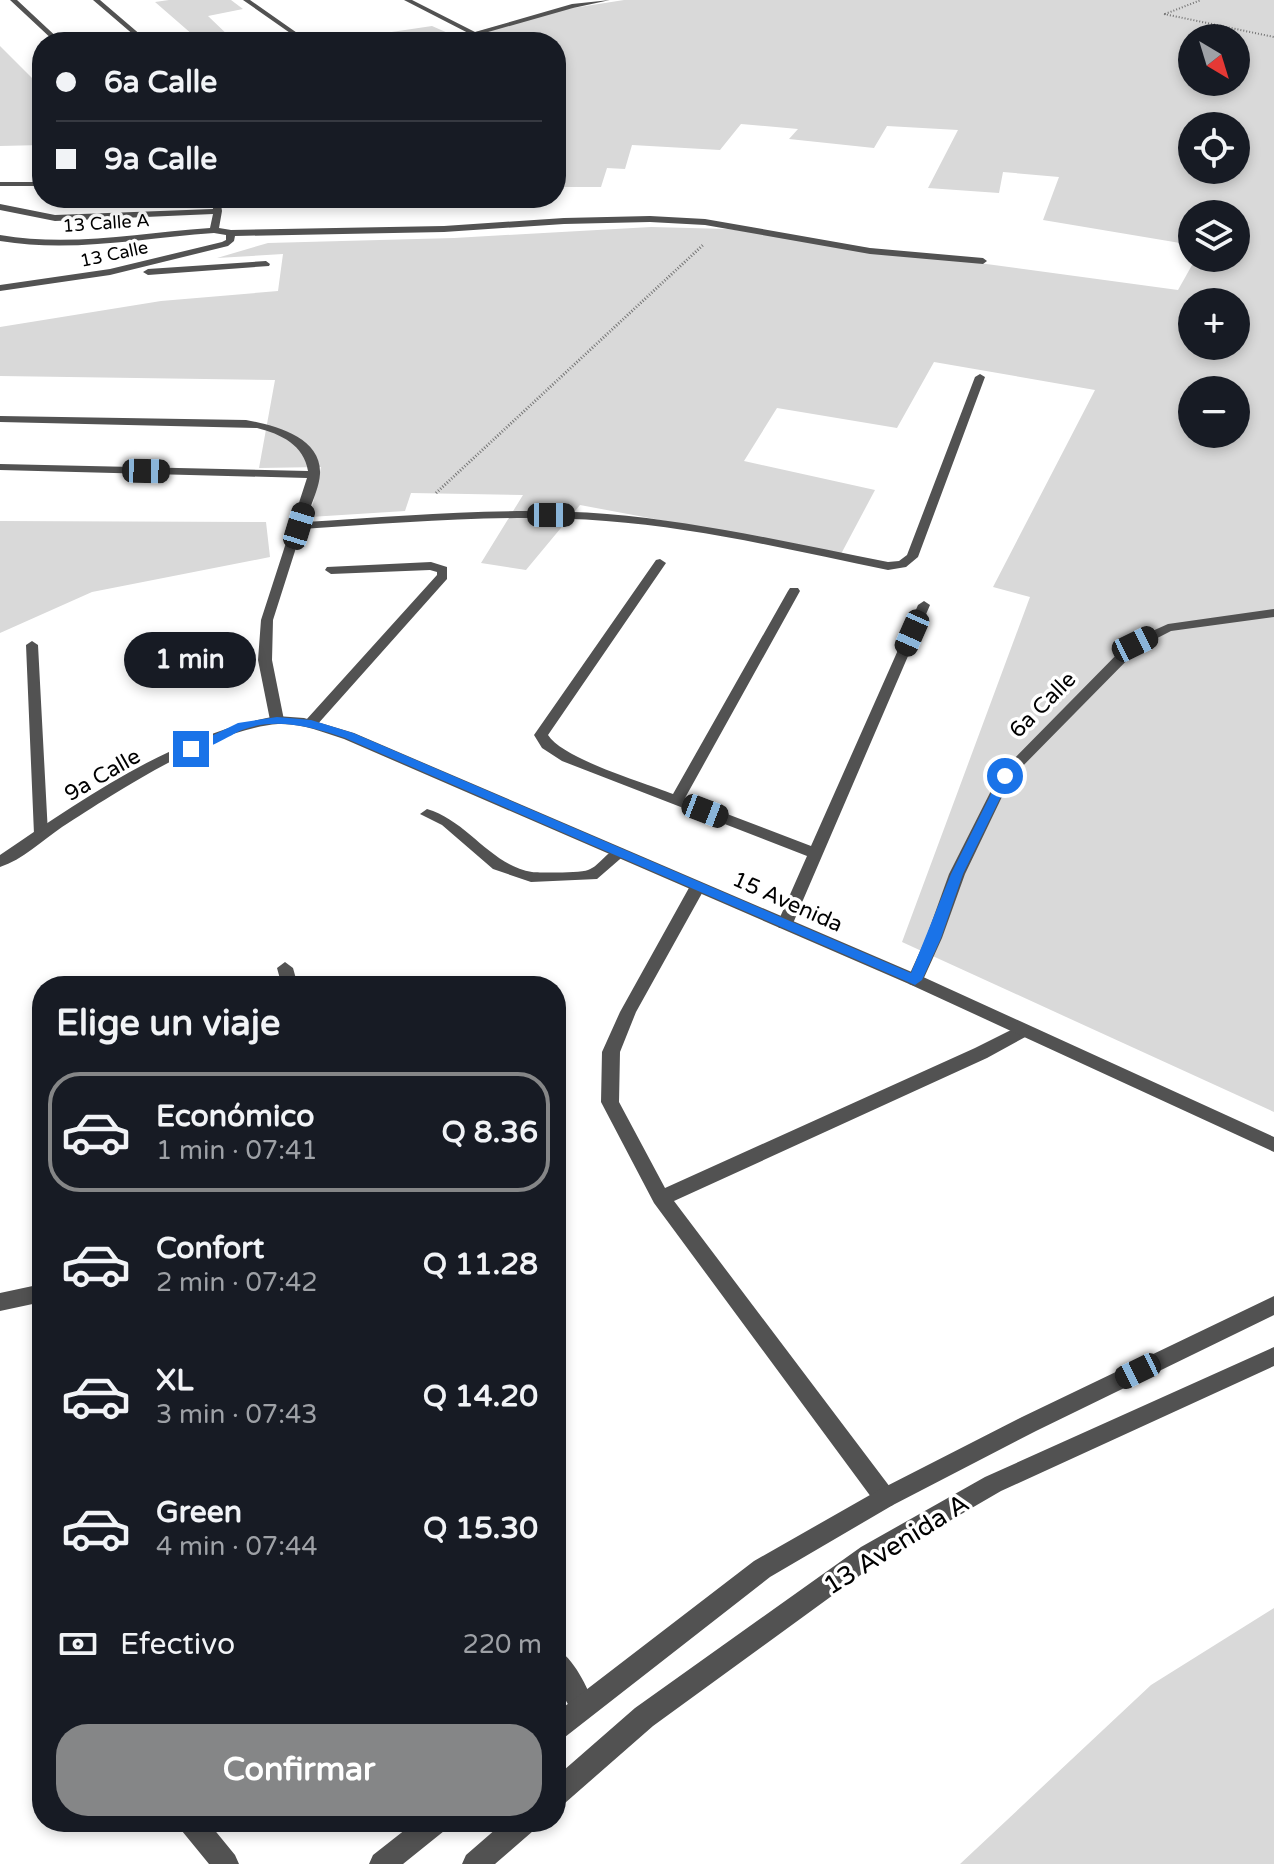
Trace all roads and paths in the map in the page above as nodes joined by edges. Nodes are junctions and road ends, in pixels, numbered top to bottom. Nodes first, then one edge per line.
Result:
1 (13, 0) edge
2 (96, 0) edge
3 (246, 0) edge
4 (407, 0) edge
5 (560, 0) edge
6 (607, 0) edge
7 (1201, 0) edge
8 (572, 6) junction
9 (48, 32) edge
10 (134, 32) edge
11 (292, 32) edge
12 (470, 32) edge
13 (481, 32) edge
14 (1274, 37) edge
15 (0, 184) edge
16 (32, 184) edge
17 (0, 207) edge
18 (218, 208) edge
19 (218, 211) junction
20 (724, 226) junction
21 (214, 230) junction
22 (230, 235) junction
23 (0, 238) edge
24 (983, 261) dead end
25 (266, 264) dead end
26 (110, 272) junction
27 (0, 288) edge
28 (980, 377) dead end
29 (0, 419) edge
30 (0, 467) edge
31 (314, 475) junction
32 (436, 493) dead end
33 (299, 526) junction
34 (660, 563) dead end
35 (331, 570) dead end
36 (794, 591) dead end
37 (924, 605) dead end
38 (1274, 613) edge
39 (32, 645) dead end
40 (277, 720) junction
41 (311, 723) junction
42 (677, 800) junction
43 (427, 814) dead end
44 (41, 834) junction
45 (619, 853) junction
46 (815, 853) junction
47 (0, 862) edge
48 (698, 886) junction
49 (785, 924) junction
50 (285, 968) dead end
51 (287, 976) edge
52 (915, 980) junction
53 (1023, 1031) junction
54 (1274, 1145) edge
55 (661, 1198) junction
56 (32, 1295) edge
57 (0, 1302) edge
58 (1274, 1305) edge
59 (1274, 1356) edge
60 (885, 1498) junction
61 (566, 1678) edge
62 (583, 1706) junction
63 (566, 1720) edge
64 (566, 1785) edge
65 (199, 1832) edge
66 (422, 1832) edge
67 (512, 1832) edge
68 (226, 1864) edge
69 (382, 1864) edge
70 (475, 1864) edge

1 - 9 street
2 - 10 street
3 - 11 street
4 - 12 street
5 - 8 street
6 - 8 street
7 - 14 path
8 - 13 street
15 - 16 street
17 - 19 street
18 - 19 street
19 - 21 street
20 - 22 street
20 - 24 street
20 - 32 path
21 - 22 street, 13 Calle A
21 - 23 street, 13 Calle A
22 - 26 street, 13 Calle
25 - 26 street
26 - 27 street, 13 Calle
28 - 33 street
29 - 31 street
30 - 31 street
31 - 33 street
33 - 40 street
34 - 42 street
35 - 41 street
36 - 42 street
37 - 46 street
38 - 52 street, 6a Calle
39 - 44 street
40 - 41 street, 15 Avenida
40 - 44 street, 9a Calle
41 - 45 street, 15 Avenida
42 - 46 street
43 - 45 street
44 - 47 street, 9a Calle
45 - 48 street, 15 Avenida
46 - 49 street
48 - 49 street, 15 Avenida
48 - 55 street
49 - 52 street, 15 Avenida
50 - 51 street
52 - 53 street, 15 Avenida
53 - 54 street, 15 Avenida
53 - 55 street
55 - 60 street
56 - 57 street
58 - 60 street, 13 Avenida A
59 - 64 street, 13 Avenida A
60 - 62 street, 13 Avenida A
61 - 62 street
62 - 63 street, 13 Avenida A
65 - 68 street
66 - 69 street
67 - 70 street

